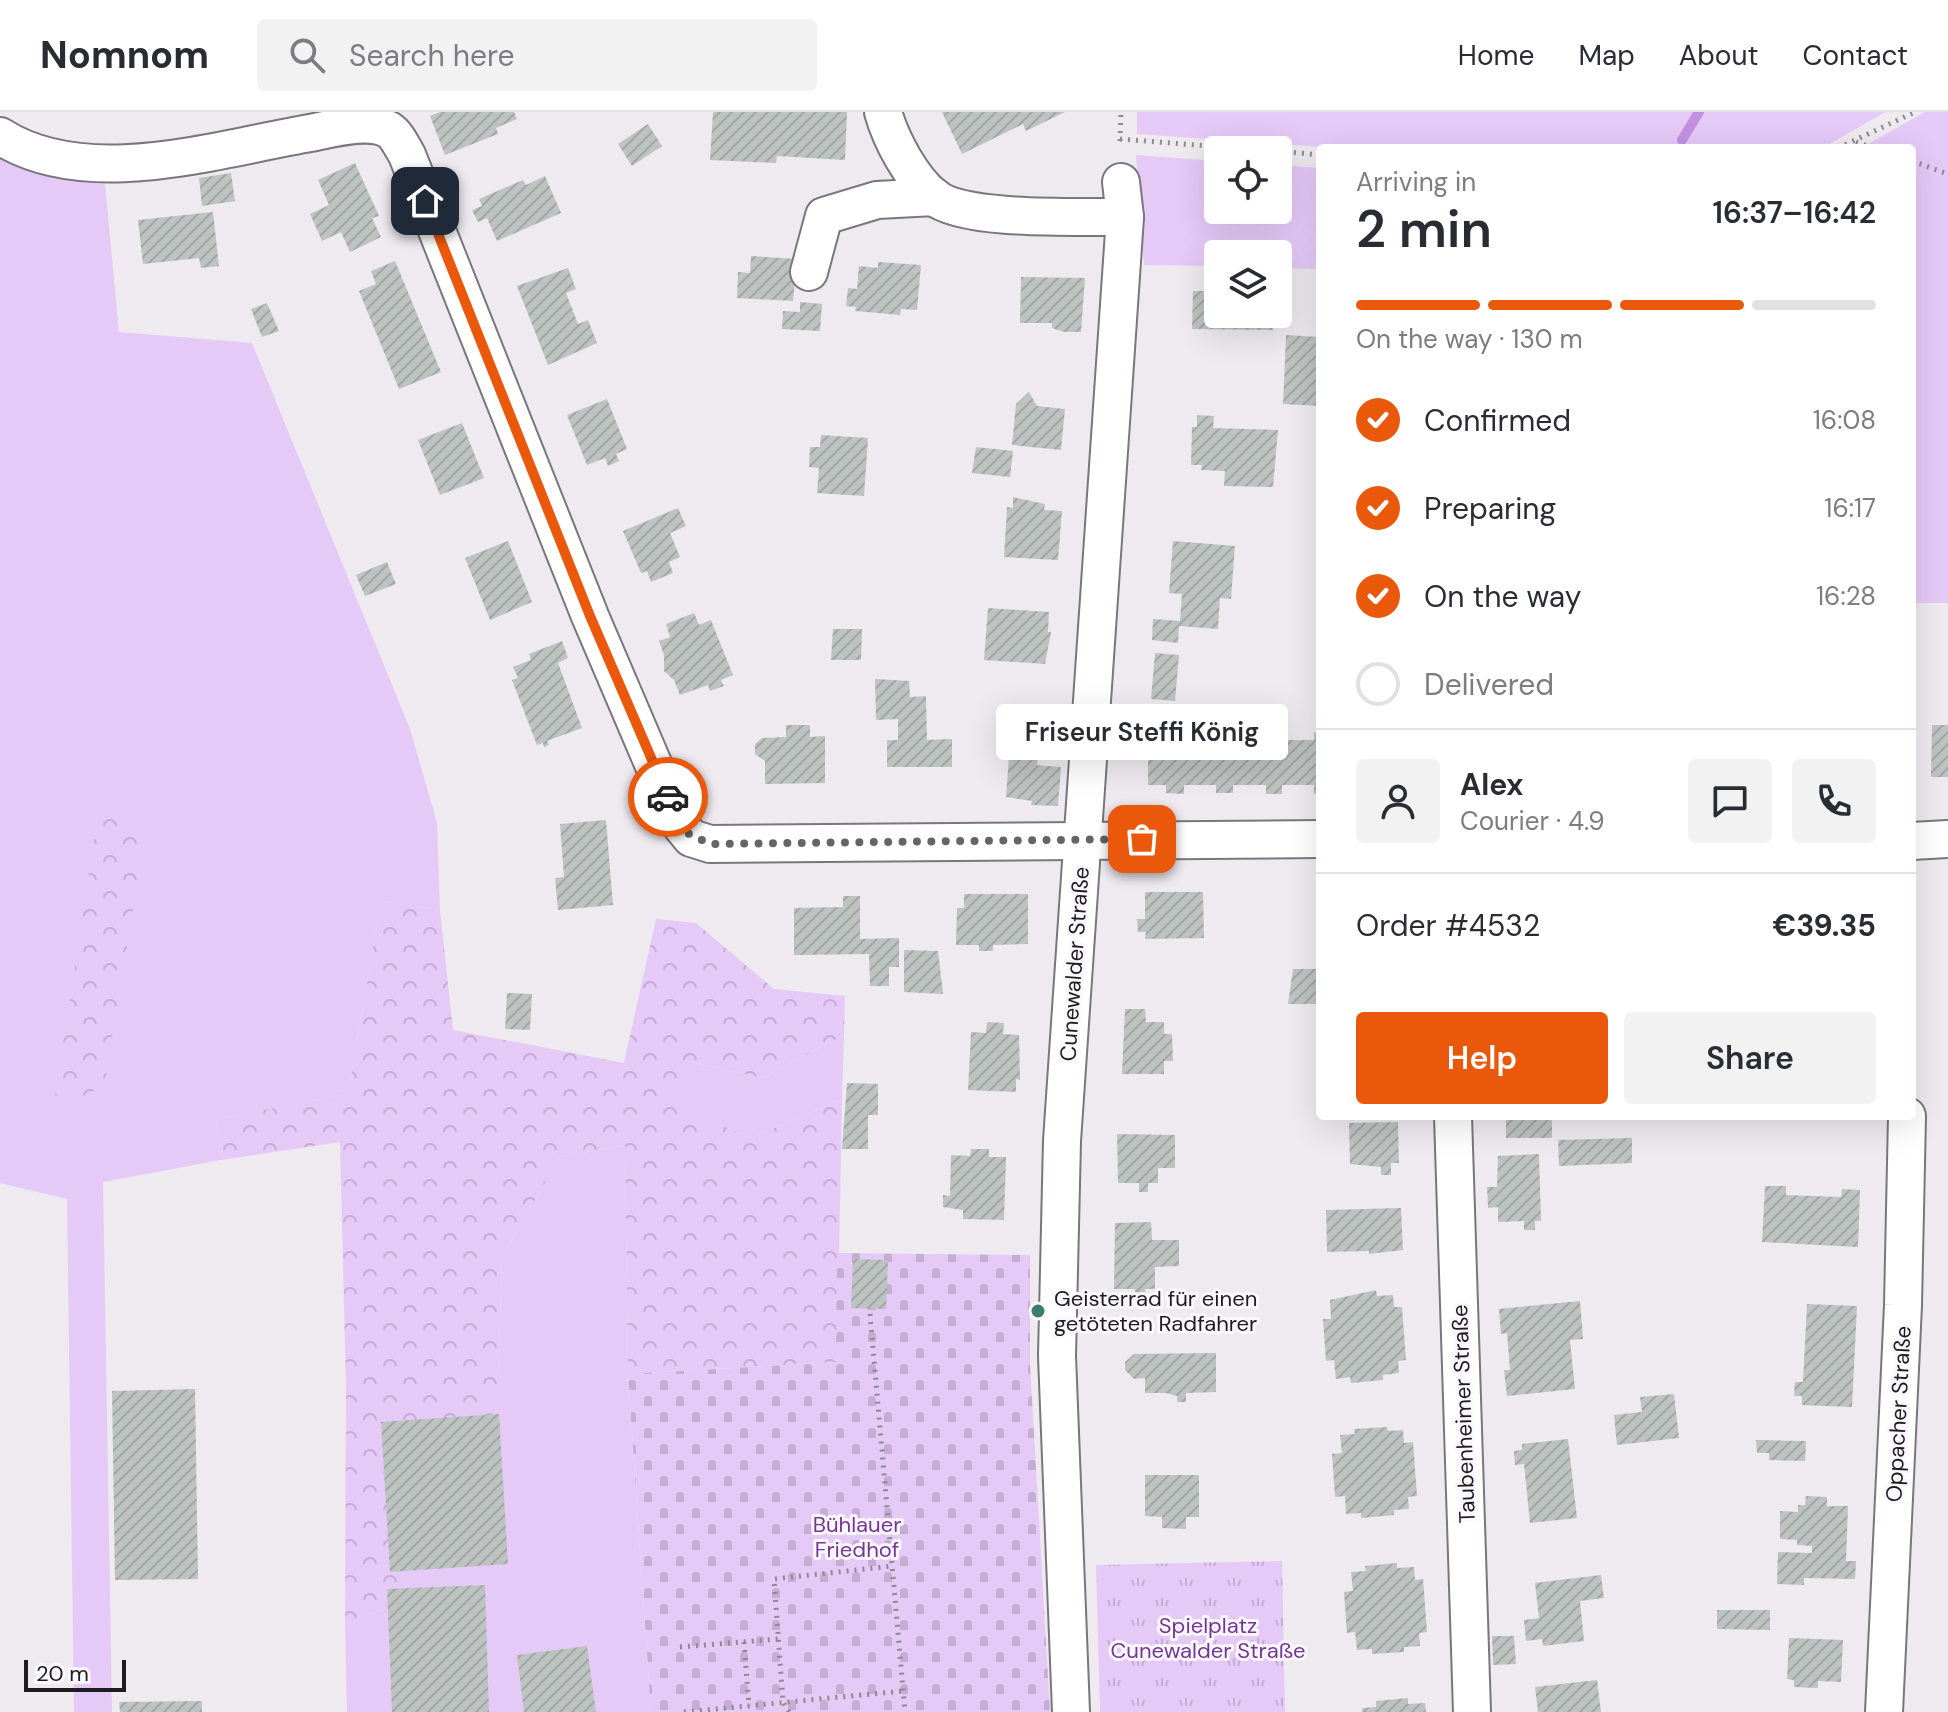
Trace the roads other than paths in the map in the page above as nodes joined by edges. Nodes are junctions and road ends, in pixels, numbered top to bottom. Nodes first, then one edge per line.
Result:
1 (883, 112) edge
2 (0, 136) edge
3 (935, 197) junction
4 (809, 272) dead end
5 (1082, 839) junction
6 (1316, 839) edge
7 (1948, 839) edge
8 (1916, 840) edge
9 (1453, 1120) edge
10 (1907, 1120) edge
11 (1071, 1712) edge
12 (1472, 1712) edge
13 (1884, 1712) edge

1 - 3 street
2 - 5 street
3 - 4 street, Cunewalder Straße
3 - 5 street, Cunewalder Straße
5 - 6 street
5 - 11 street, Cunewalder Straße
7 - 8 street
9 - 12 street, Taubenheimer Straße
10 - 13 street, Oppacher Straße

